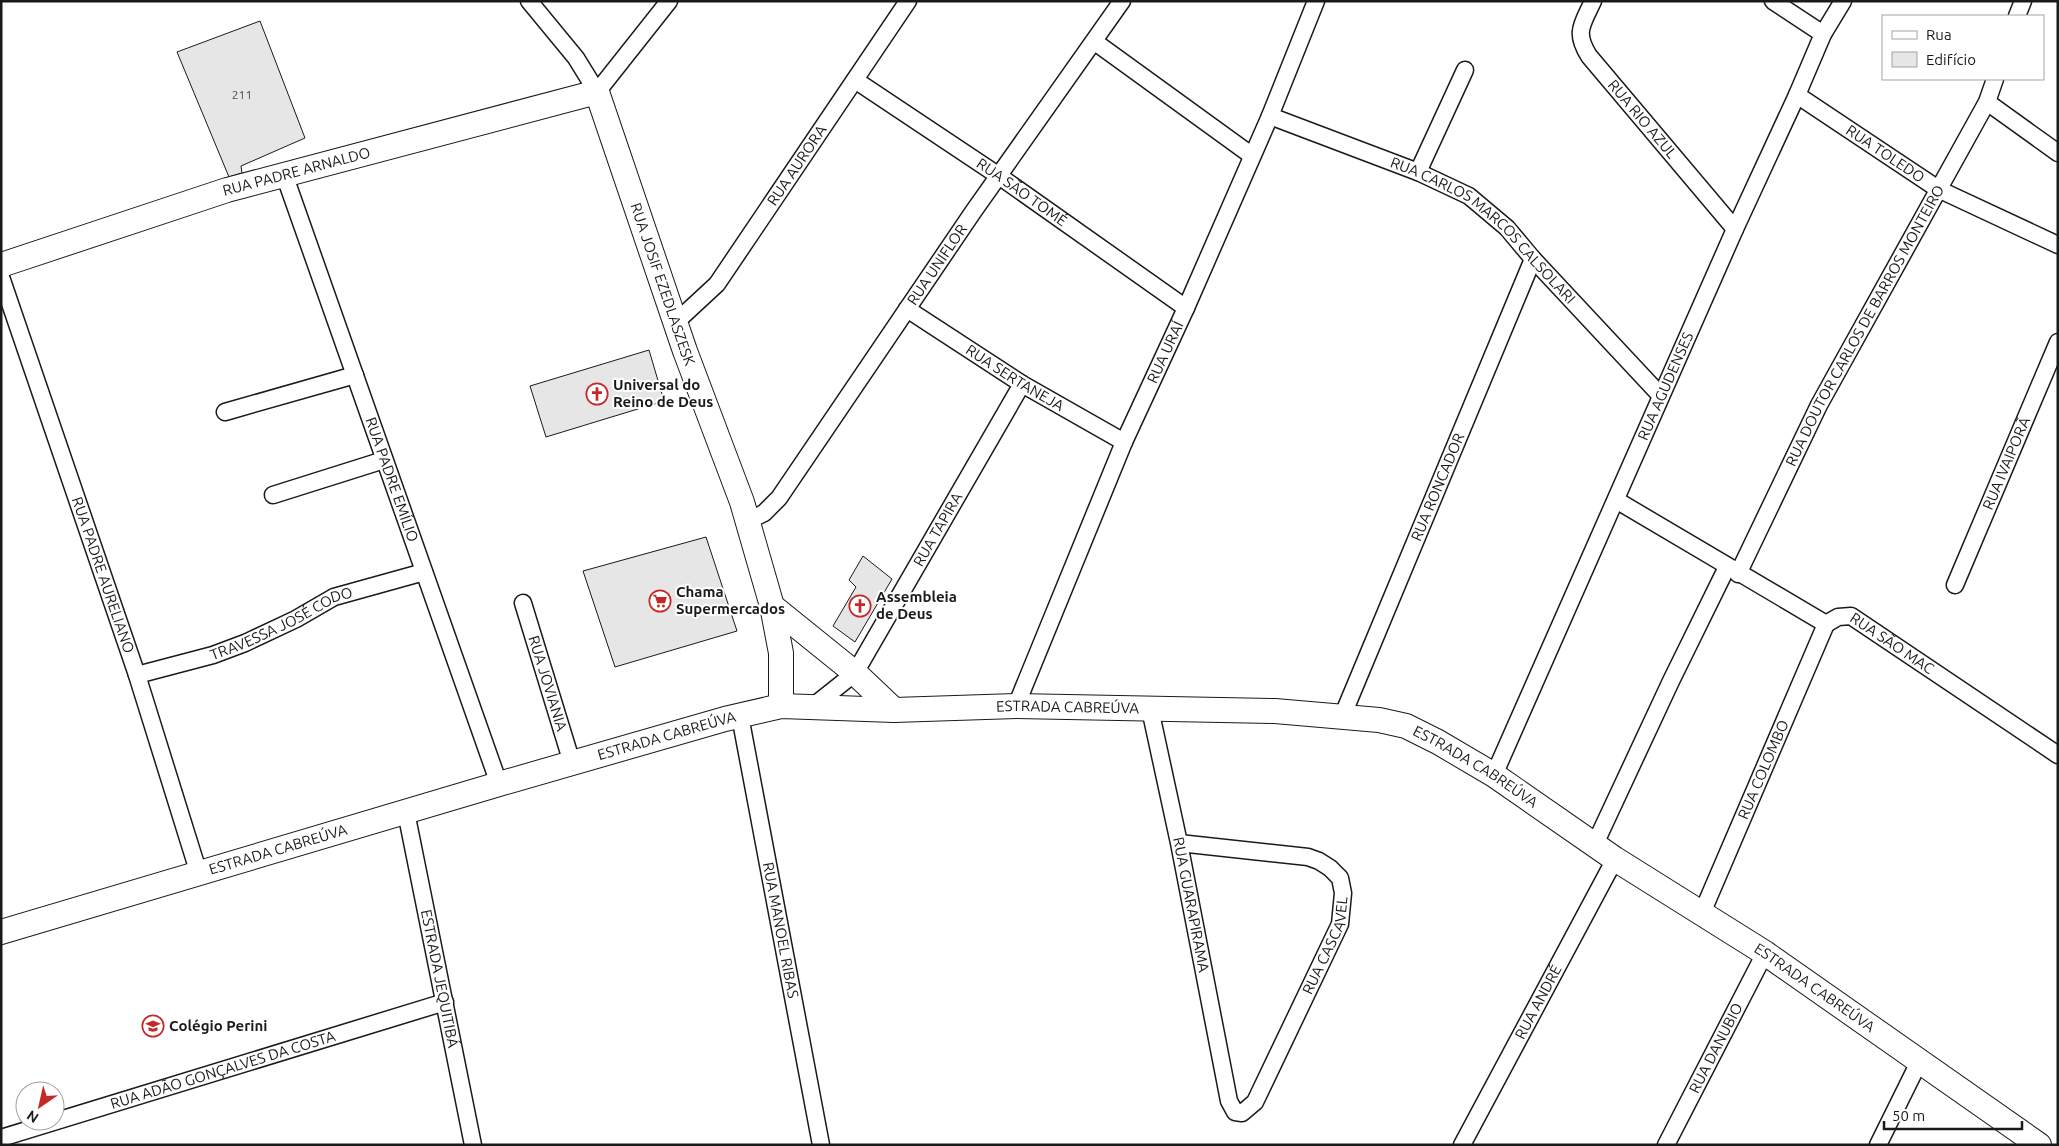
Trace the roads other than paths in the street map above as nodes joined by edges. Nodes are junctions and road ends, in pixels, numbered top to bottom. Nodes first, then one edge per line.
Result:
1 (529, 1) edge
2 (669, 1) edge
3 (908, 1) edge
4 (1122, 1) edge
5 (1316, 1) edge
6 (1593, 1) edge
7 (1773, 1) edge
8 (1843, 1) edge
9 (2023, 1) edge
10 (2017, 15) edge
11 (1823, 34) junction
12 (1095, 42) junction
13 (1465, 70) dead end
14 (855, 80) junction
15 (1995, 80) edge
16 (597, 92) junction
17 (1797, 96) junction
18 (1987, 102) junction
19 (1270, 116) junction
20 (2058, 153) edge
21 (1251, 155) junction
22 (1418, 172) junction
23 (284, 174) junction
24 (998, 176) junction
25 (1938, 189) junction
26 (1734, 229) junction
27 (2058, 245) edge
28 (1533, 258) junction
29 (1, 265) edge
30 (1, 277) edge
31 (1186, 308) junction
32 (907, 309) junction
33 (676, 322) junction
34 (2058, 342) edge
35 (355, 375) junction
36 (1022, 384) junction
37 (1661, 396) junction
38 (225, 412) dead end
39 (1124, 442) junction
40 (384, 460) junction
41 (273, 495) dead end
42 (1616, 500) junction
43 (748, 521) junction
44 (1733, 571) junction
45 (424, 572) junction
46 (1955, 585) dead end
47 (523, 603) dead end
48 (772, 606) junction
49 (1826, 624) junction
50 (855, 673) junction
51 (138, 676) junction
52 (782, 706) junction
53 (1016, 706) junction
54 (811, 708) junction
55 (1150, 709) junction
56 (894, 710) junction
57 (740, 716) junction
58 (1342, 716) junction
59 (2058, 755) edge
60 (572, 763) junction
61 (1494, 775) junction
62 (498, 784) junction
63 (406, 812) junction
64 (1179, 844) junction
65 (1595, 844) junction
66 (1615, 859) junction
67 (199, 874) junction
68 (1702, 913) junction
69 (1, 932) edge
70 (1765, 953) junction
71 (444, 1002) junction
72 (1920, 1060) junction
73 (1229, 1101) joint
74 (1, 1138) edge
75 (473, 1145) edge
76 (821, 1145) edge
77 (1462, 1145) edge
78 (1666, 1145) edge
79 (1878, 1145) edge
80 (2039, 1145) edge

1 - 16 street
2 - 16 street
3 - 14 street, RUA AURORA
4 - 12 street, RUA UNIFLOR
5 - 19 street, RUA URAÍ
6 - 26 street, RUA RIO AZUL
7 - 11 street
8 - 11 street, RUA AGUDENSES
9 - 10 street
11 - 17 street, RUA AGUDENSES
12 - 21 street
12 - 24 street, RUA UNIFLOR
13 - 22 street
14 - 24 street, RUA SÃO TOMÉ
14 - 33 street, RUA AURORA
15 - 18 street, RUA DOUTOR CARLOS DE BARROS MONTEIRO
16 - 23 main road, RUA PADRE ARNALDO
16 - 33 main road, RUA JOSIF EZEDLASZESK
17 - 25 street, RUA TOLEDO
17 - 26 street, RUA AGUDENSES
18 - 20 street
18 - 25 street, RUA DOUTOR CARLOS DE BARROS MONTEIRO
19 - 21 street, RUA URAÍ
19 - 22 street, RUA CARLOS MARCOS CALSOLARI
21 - 31 street, RUA URAÍ
22 - 28 street, RUA CARLOS MARCOS CALSOLARI
23 - 29 main road, RUA PADRE ARNALDO
23 - 35 street, RUA PADRE EMÍLIO
24 - 31 street, RUA SÃO TOMÉ
24 - 32 street, RUA UNIFLOR
25 - 27 street, RUA TOLEDO
25 - 44 street, RUA DOUTOR CARLOS DE BARROS MONTEIRO
26 - 37 street, RUA AGUDENSES
28 - 37 street, RUA CARLOS MARCOS CALSOLARI
28 - 58 street, RUA RONCADOR
30 - 51 street, RUA PADRE AURELIANO
31 - 39 street, RUA URAÍ
32 - 36 street, RUA SERTANEJA
32 - 43 street, RUA UNIFLOR
33 - 43 main road, RUA JOSIF EZEDLASZESK
34 - 46 street, RUA IVAIPORÃ
35 - 38 street
35 - 40 street, RUA PADRE EMÍLIO
36 - 39 street, RUA SERTANEJA
36 - 50 street, RUA TAPIRA
37 - 42 street, RUA AGUDENSES
39 - 53 street, RUA URAÍ
40 - 41 street
40 - 45 street, RUA PADRE EMÍLIO
42 - 44 street, RUA SÃO MAC
42 - 61 street, RUA AGUDENSES
43 - 48 main road, RUA JOSIF EZEDLASZESK
44 - 49 street, RUA SÃO MAC
44 - 65 street, RUA DOUTOR CARLOS DE BARROS MONTEIRO
45 - 51 street, TRAVESSA JOSÉ CODO
45 - 62 street, RUA PADRE EMÍLIO
47 - 60 street, RUA JOVIANIA
48 - 50 main road
48 - 52 main road, RUA JOSIF EZEDLASZESK
49 - 59 street, RUA SÃO MAC
49 - 68 street, RUA COLOMBO
50 - 54 street
50 - 56 main road
51 - 67 street, RUA PADRE AURELIANO
52 - 54 main road, ESTRADA CABREÚVA
52 - 57 main road, ESTRADA CABREÚVA
53 - 55 main road, ESTRADA CABREÚVA
53 - 56 main road, ESTRADA CABREÚVA
54 - 56 main road, ESTRADA CABREÚVA
55 - 58 main road, ESTRADA CABREÚVA
55 - 64 street, RUA GUARAPIRAMA
57 - 60 main road, ESTRADA CABREÚVA
57 - 76 street, RUA MANOEL RIBAS
58 - 61 main road, ESTRADA CABREÚVA
60 - 62 main road, ESTRADA CABREÚVA
61 - 65 main road, ESTRADA CABREÚVA
62 - 63 main road, ESTRADA CABREÚVA
63 - 67 main road, ESTRADA CABREÚVA
63 - 71 street, ESTRADA JEQUITIBÁ
64 - 73 street, RUA GUARAPIRAMA
64 - 73 street, RUA CASCAVEL
65 - 66 main road, ESTRADA CABREÚVA
66 - 68 main road, ESTRADA CABREÚVA
66 - 77 street, RUA ANDRÉ
67 - 69 main road, ESTRADA CABREÚVA
68 - 70 main road, ESTRADA CABREÚVA
70 - 72 main road, ESTRADA CABREÚVA
70 - 78 street, RUA DANUBIO
71 - 74 street, RUA ADÃO GONÇALVES DA COSTA
71 - 75 street, ESTRADA JEQUITIBÁ
72 - 79 street
72 - 80 main road, ESTRADA CABREÚVA

